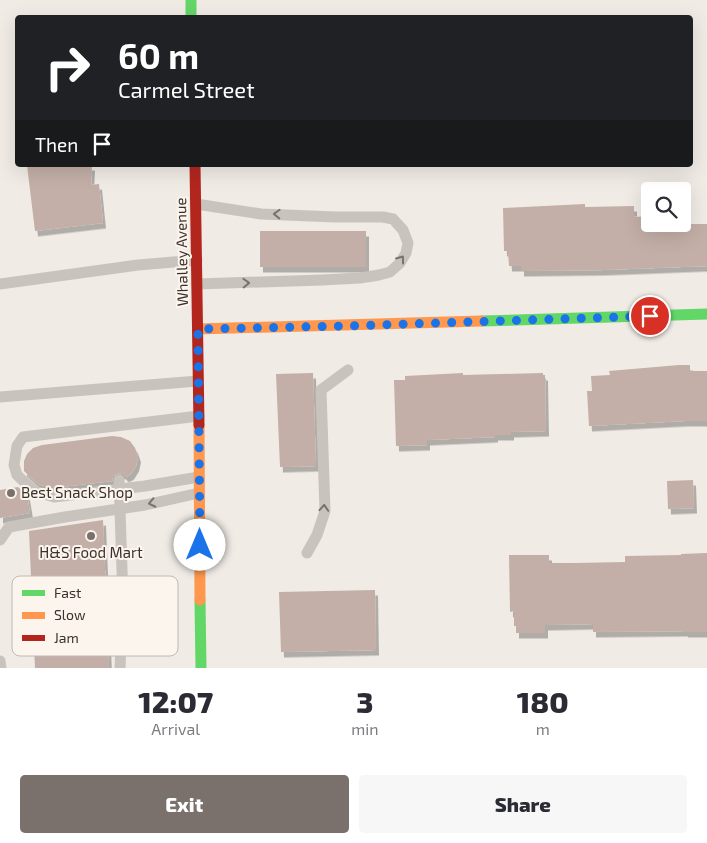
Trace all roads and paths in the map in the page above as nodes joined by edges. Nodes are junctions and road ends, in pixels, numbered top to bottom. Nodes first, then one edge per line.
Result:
1 (191, 0) edge
2 (192, 15) edge
3 (195, 167) edge
4 (196, 204) junction
5 (197, 260) junction
6 (0, 284) edge
7 (197, 284) junction
8 (707, 314) edge
9 (198, 329) junction
10 (348, 370) dead end
11 (198, 381) junction
12 (0, 397) edge
13 (199, 416) junction
14 (200, 477) junction
15 (120, 485) junction
16 (200, 493) junction
17 (120, 508) junction
18 (0, 540) edge
19 (308, 553) dead end
20 (122, 576) edge
21 (0, 661) edge
22 (1, 668) edge
23 (201, 668) edge

1 - 2 main road
3 - 4 main road, Whalley Avenue
4 - 5 main road, Whalley Avenue
7 -> 4 lane
5 - 6 lane
5 - 7 main road, Whalley Avenue
7 - 9 main road, Whalley Avenue
8 - 9 main road
9 - 11 main road, Whalley Avenue
19 -> 10 lane
11 - 12 lane
11 - 13 main road, Whalley Avenue
13 - 14 main road, Whalley Avenue
13 - 15 lane
14 - 15 lane
14 - 16 main road, Whalley Avenue
15 - 17 lane
16 -> 17 lane
16 - 23 main road, Whalley Avenue
17 - 18 lane
17 - 20 lane
21 - 22 lane

